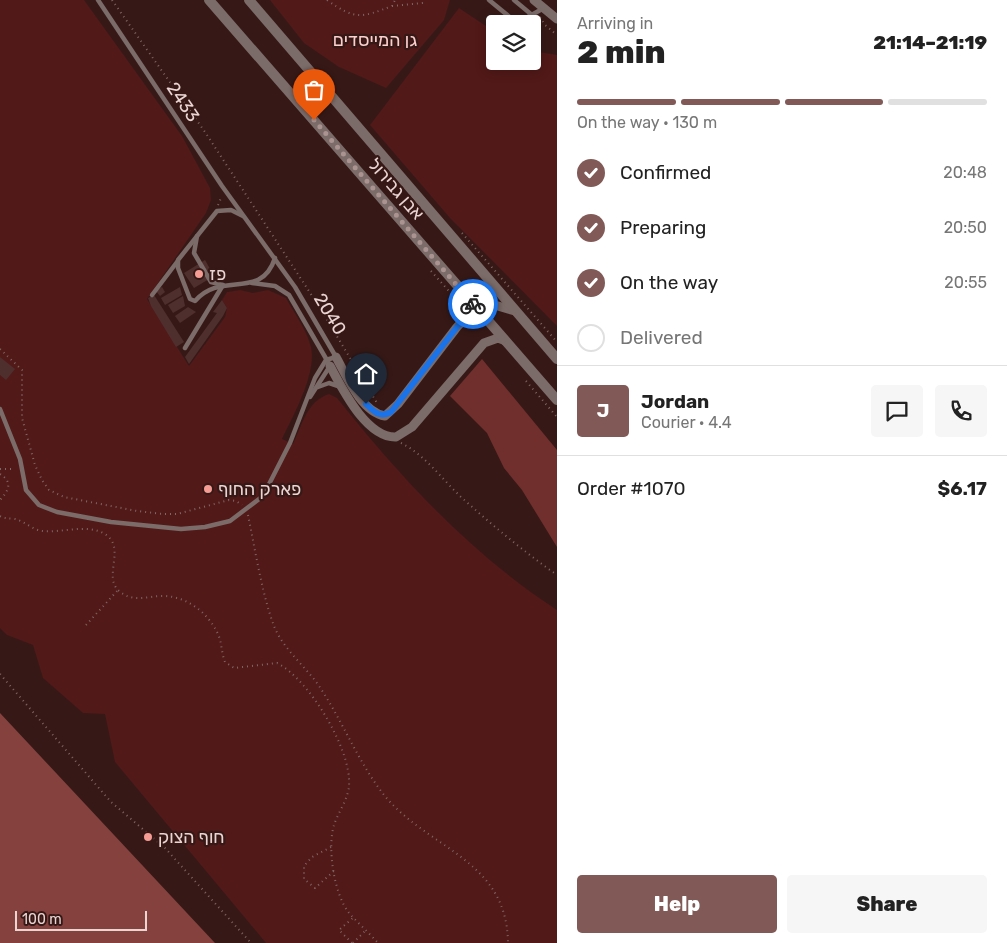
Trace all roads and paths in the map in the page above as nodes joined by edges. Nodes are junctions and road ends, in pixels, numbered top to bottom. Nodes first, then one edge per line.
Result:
1 (98, 0) edge
2 (112, 0) edge
3 (209, 0) edge
4 (249, 0) edge
5 (327, 0) edge
6 (395, 0) edge
7 (423, 0) edge
8 (490, 0) edge
9 (514, 0) edge
10 (534, 0) edge
11 (392, 6) junction
12 (541, 10) junction
13 (508, 15) edge
14 (532, 15) joint
15 (557, 19) edge
16 (557, 35) edge
17 (222, 186) junction
18 (213, 215) junction
19 (247, 219) junction
20 (197, 234) junction
21 (275, 258) junction
22 (178, 260) junction
23 (251, 283) junction
24 (223, 285) junction
25 (152, 295) dead end
26 (476, 307) junction
27 (517, 312) junction
28 (508, 342) junction
29 (184, 348) dead end
30 (0, 349) edge
31 (336, 356) junction
32 (557, 359) edge
33 (328, 363) junction
34 (342, 389) junction
35 (313, 392) junction
36 (557, 400) edge
37 (306, 402) junction
38 (0, 409) edge
39 (391, 412) junction
40 (393, 443) dead end
41 (0, 469) edge
42 (22, 471) junction
43 (0, 474) edge
44 (0, 500) edge
45 (247, 509) junction
46 (0, 516) edge
47 (557, 575) edge
48 (118, 590) junction
49 (86, 625) dead end
50 (0, 674) edge
51 (331, 846) junction
52 (334, 870) junction
53 (354, 917) junction
54 (366, 930) junction
55 (250, 943) edge
56 (352, 943) edge
57 (378, 943) edge
58 (508, 943) edge

1 - 17 lane, 2433
2 - 39 path
3 - 26 street, אבן גבירול
4 - 27 street, אבן גבירול
5 - 11 path
6 - 11 path
7 - 11 path
8 - 13 lane
9 - 14 lane
10 - 12 street
12 - 14 lane
12 - 15 street
12 - 16 path
17 - 18 path
17 - 19 lane, 2433
18 - 19 lane
18 - 20 lane
19 - 21 lane, 2040
20 - 22 lane
20 - 24 lane
21 - 23 lane
21 - 31 lane, 2040
22 - 24 lane
22 - 25 lane
23 - 24 lane
23 - 33 lane, 2040
24 - 29 lane
26 - 27 street
26 - 28 street, אבן גבירול
26 - 39 street
27 - 32 street, אבן גבירול
28 - 34 street, 2040
28 - 36 street, אבן גבירול
30 - 45 path
31 - 33 lane
31 - 39 street, 2040
33 - 34 street, 2040
33 - 35 lane
33 - 37 lane
34 - 35 lane
35 - 37 lane
37 - 45 lane
38 - 42 lane
40 - 47 path
41 - 42 path
42 - 45 lane
43 - 44 path
45 - 58 path
46 - 48 path
48 - 49 path
48 - 51 path
50 - 55 path
51 - 52 path
51 - 52 path
52 - 53 path
53 - 54 path
53 - 56 path
54 - 56 path
54 - 57 path

